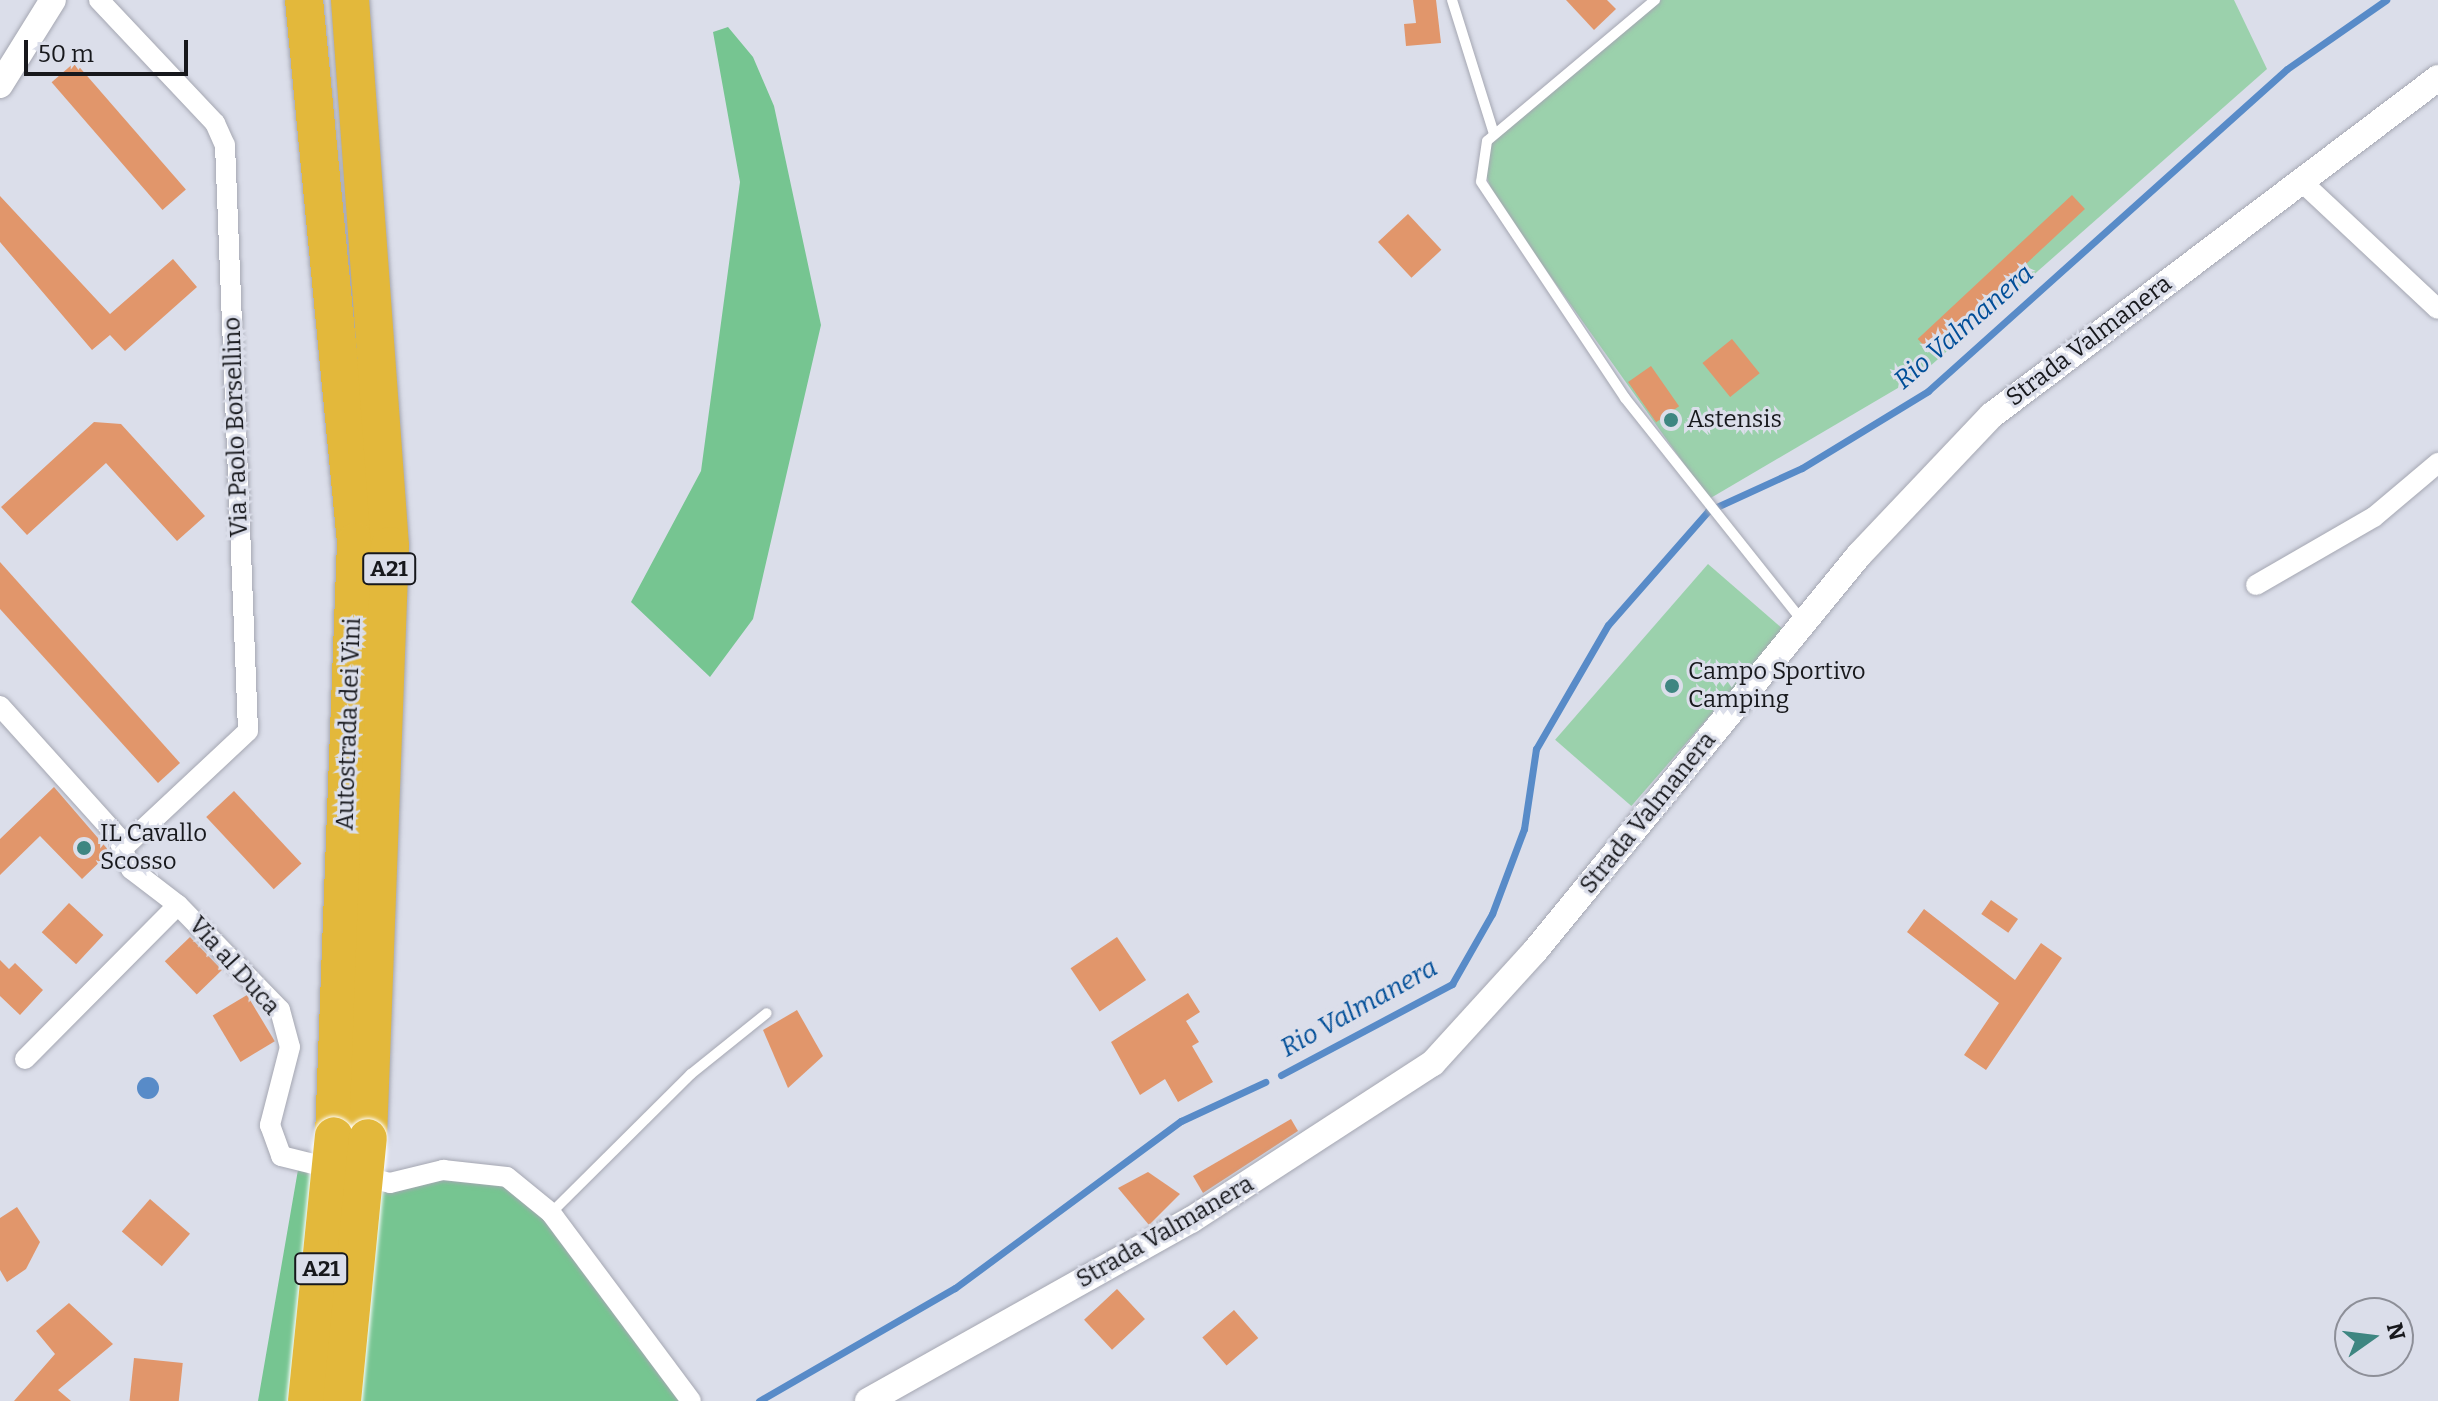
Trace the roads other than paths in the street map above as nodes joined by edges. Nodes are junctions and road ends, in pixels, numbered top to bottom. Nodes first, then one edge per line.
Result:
1 (53, 0) edge
2 (99, 0) edge
3 (304, 0) edge
4 (350, 0) edge
5 (1452, 0) edge
6 (1655, 0) edge
7 (2438, 78) edge
8 (0, 85) edge
9 (1494, 134) junction
10 (2301, 181) junction
11 (2438, 309) edge
12 (2438, 463) edge
13 (2256, 585) dead end
14 (1804, 624) junction
15 (0, 706) edge
16 (123, 848) junction
17 (178, 905) junction
18 (767, 1013) dead end
19 (25, 1059) dead end
20 (351, 1137) junction
21 (551, 1213) junction
22 (307, 1401) edge
23 (342, 1401) edge
24 (691, 1401) edge
25 (868, 1401) edge

1 - 8 street
2 - 16 street, Via Paolo Borsellino
3 - 20 highway, Autostrada dei Vini / A21
4 - 20 highway, Autostrada dei Vini / A21
5 - 9 lane
6 - 9 lane
7 - 10 street, Strada Valmanera
9 - 14 lane
10 - 11 street
10 - 14 street, Strada Valmanera
12 - 13 street
14 - 25 street, Strada Valmanera
15 - 16 street, Via al Duca
16 - 17 street, Via al Duca
17 - 19 street
17 - 21 street, Via al Duca
18 - 21 lane
20 - 22 highway, Autostrada dei Vini / A21, bridge
20 - 23 highway, Autostrada dei Vini / A21, bridge
21 - 24 street, Via al Duca

